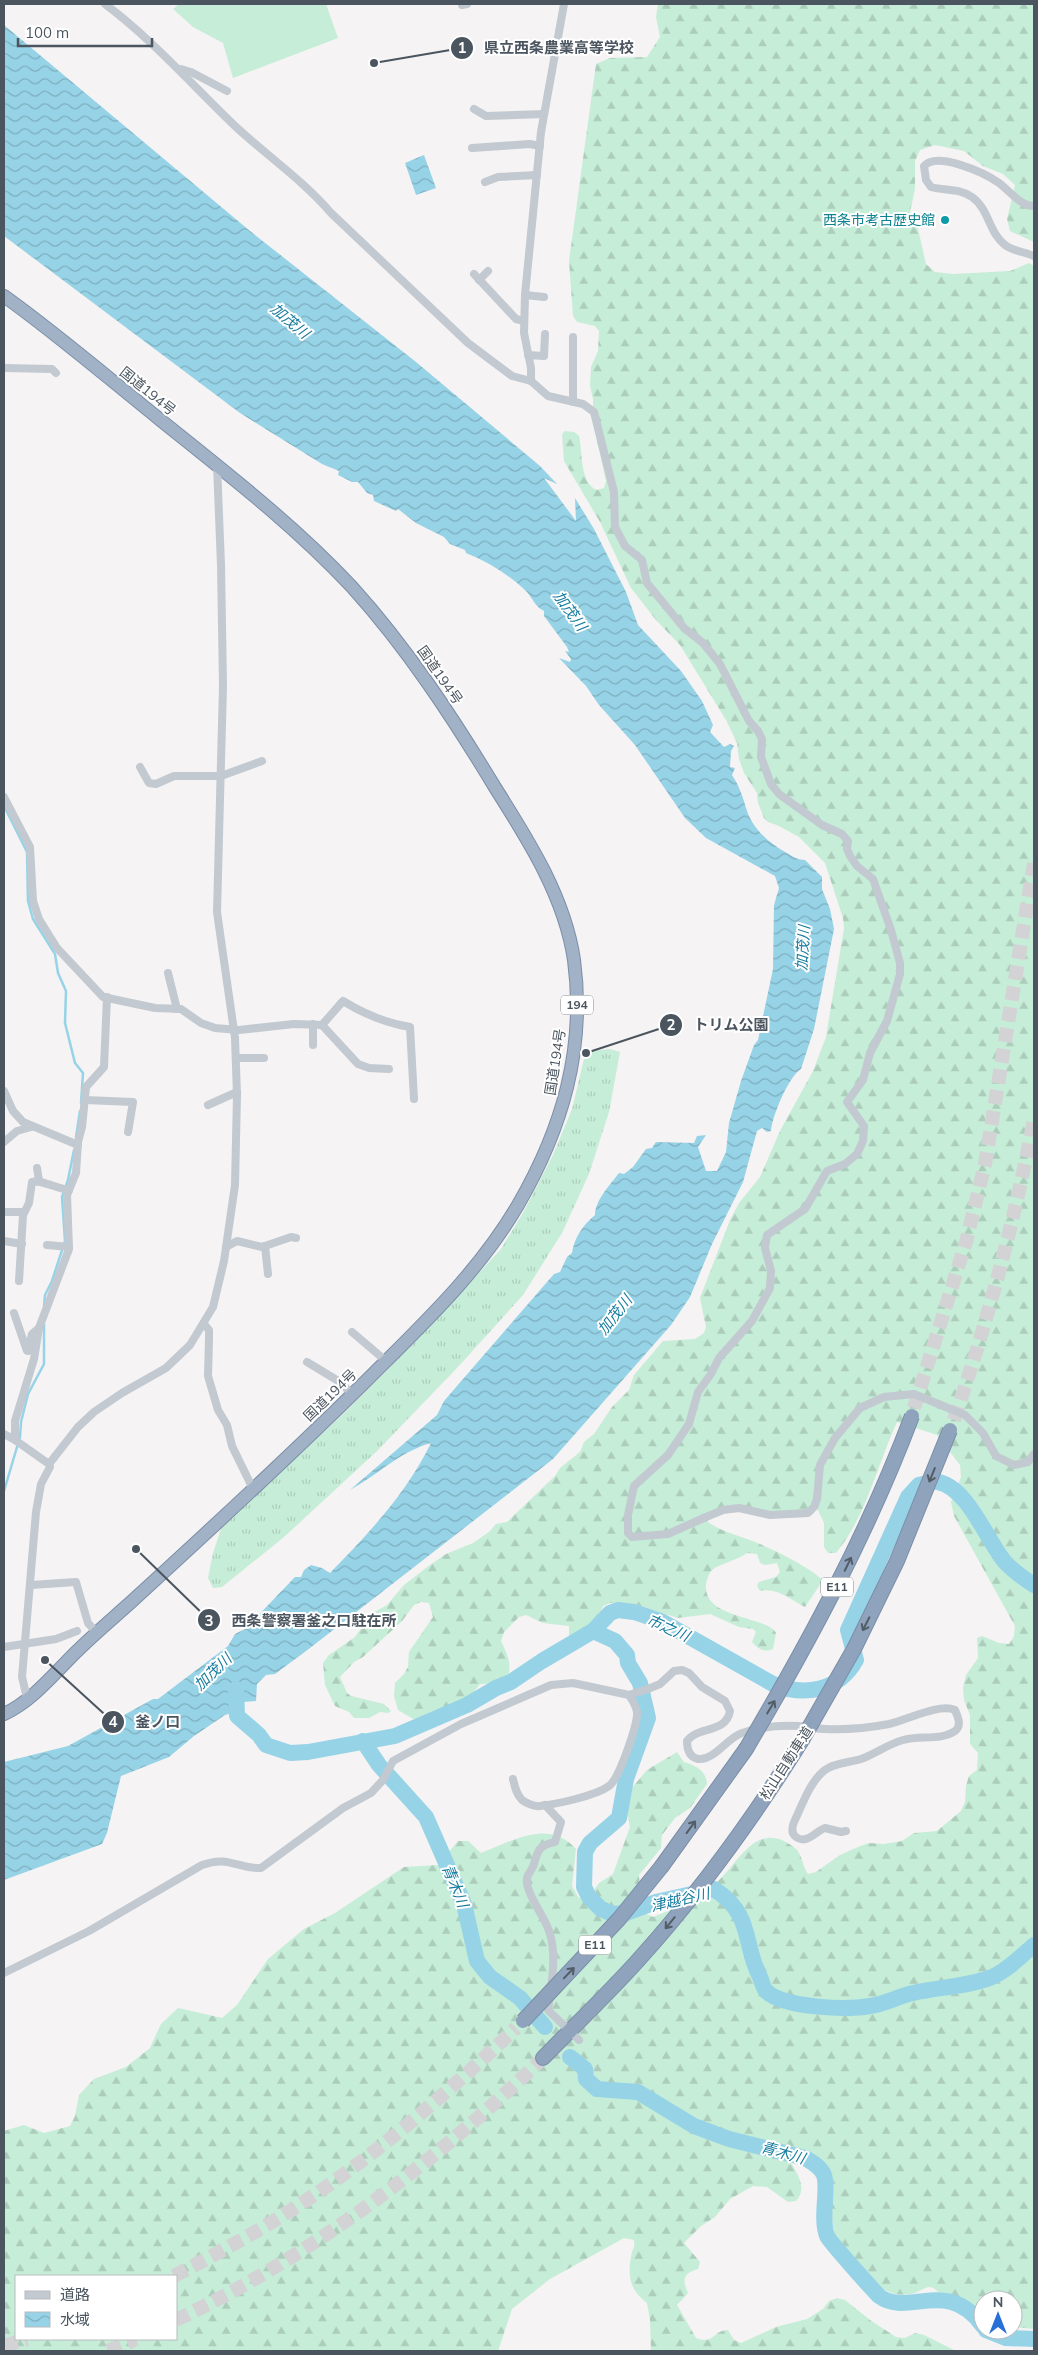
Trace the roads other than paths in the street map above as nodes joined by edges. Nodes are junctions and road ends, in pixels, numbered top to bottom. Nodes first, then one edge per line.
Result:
1 (105, 4) edge
2 (562, 5) edge
3 (179, 68) junction
4 (227, 91) dead end
5 (474, 109) dead end
6 (544, 114) junction
7 (540, 146) junction
8 (472, 148) dead end
9 (537, 175) junction
10 (485, 182) dead end
11 (1034, 206) edge
12 (1034, 256) edge
13 (488, 271) dead end
14 (525, 295) junction
15 (4, 296) edge
16 (544, 298) dead end
17 (524, 321) junction
18 (545, 334) dead end
19 (573, 337) dead end
20 (528, 355) junction
21 (4, 368) edge
22 (56, 373) dead end
23 (531, 381) junction
24 (573, 402) junction
25 (217, 465) junction
26 (262, 761) dead end
27 (140, 767) dead end
28 (221, 776) junction
29 (4, 797) edge
30 (168, 973) dead end
31 (107, 997) junction
32 (177, 1009) junction
33 (312, 1024) junction
34 (322, 1026) junction
35 (233, 1029) junction
36 (313, 1045) dead end
37 (236, 1058) junction
38 (264, 1058) dead end
39 (389, 1069) dead end
40 (4, 1091) edge
41 (237, 1092) junction
42 (414, 1099) dead end
43 (85, 1100) junction
44 (208, 1106) dead end
45 (12, 1111) junction
46 (4, 1114) edge
47 (31, 1127) junction
48 (128, 1132) dead end
49 (4, 1142) edge
50 (78, 1145) junction
51 (37, 1168) dead end
52 (39, 1180) junction
53 (69, 1190) junction
54 (4, 1212) edge
55 (24, 1212) junction
56 (296, 1238) dead end
57 (4, 1241) edge
58 (22, 1244) junction
59 (47, 1245) dead end
60 (265, 1246) junction
61 (69, 1247) junction
62 (226, 1247) junction
63 (268, 1274) dead end
64 (19, 1281) dead end
65 (14, 1313) dead end
66 (204, 1324) junction
67 (39, 1328) junction
68 (352, 1332) dead end
69 (386, 1361) junction
70 (307, 1362) dead end
71 (352, 1394) junction
72 (913, 1412) tunnel mouth
73 (952, 1425) tunnel mouth
74 (4, 1434) edge
75 (15, 1440) junction
76 (1034, 1454) edge
77 (49, 1464) junction
78 (253, 1489) junction
79 (31, 1585) junction
80 (77, 1631) dead end
81 (96, 1632) junction
82 (25, 1643) junction
83 (4, 1646) edge
84 (632, 1694) junction
85 (28, 1698) junction
86 (4, 1714) edge
87 (513, 1779) dead end
88 (545, 1805) junction
89 (846, 1831) dead end
90 (4, 1973) edge
91 (520, 2024) tunnel mouth
92 (574, 2035) junction
93 (542, 2058) tunnel mouth

1 - 3 street
2 - 6 street
3 - 4 street
3 - 23 street
5 - 6 street
6 - 7 street
7 - 8 street
7 - 9 street
9 - 10 street
9 - 14 street
11 - 12 street
13 - 17 street
14 - 16 street
14 - 17 street
15 - 25 highway, 国道194号 / 194
17 - 20 street
18 - 20 street
19 - 24 street
20 - 23 street
21 - 22 street
23 - 24 street
24 - 76 street
25 - 28 street
25 - 69 highway, 国道194号 / 194
26 - 28 street
27 - 28 street
28 - 35 street
29 - 31 street
30 - 32 street
31 - 32 street
31 - 43 street
32 - 35 street
33 - 34 street
33 - 35 street
33 - 36 street
34 - 39 street
34 - 42 street
35 - 37 street
37 - 38 street
37 - 41 street
40 - 45 street
41 - 44 street
41 - 62 street
43 - 48 street
43 - 50 street
45 - 46 street
45 - 47 street
47 - 49 street
47 - 50 street
50 - 53 street
51 - 52 street
52 - 53 street
52 - 55 street
53 - 61 street
54 - 55 street
55 - 58 street
56 - 60 street
57 - 58 street
58 - 64 street
59 - 61 street
60 - 62 street
60 - 63 street
61 - 67 street
62 - 66 street
65 - 67 street
66 - 77 street
66 - 78 street
67 - 75 street
68 - 69 street
69 - 71 highway, 国道194号 / 194
70 - 71 street
71 - 78 highway, 国道194号 / 194
91 -> 72 highway, E11, bridge
73 -> 92 highway, 松山自動車道, bridge
74 - 75 street
75 - 77 street
77 - 79 street
78 - 81 highway, 国道194号 / 194
79 - 81 street
79 - 82 street
80 - 82 street
81 - 85 highway, 国道194号 / 194
82 - 83 street
82 - 85 street
84 - 88 street
84 - 89 street
84 - 90 street
85 - 86 highway, 国道194号 / 194
87 - 88 street
88 - 92 street
92 - 93 highway, 松山自動車道

